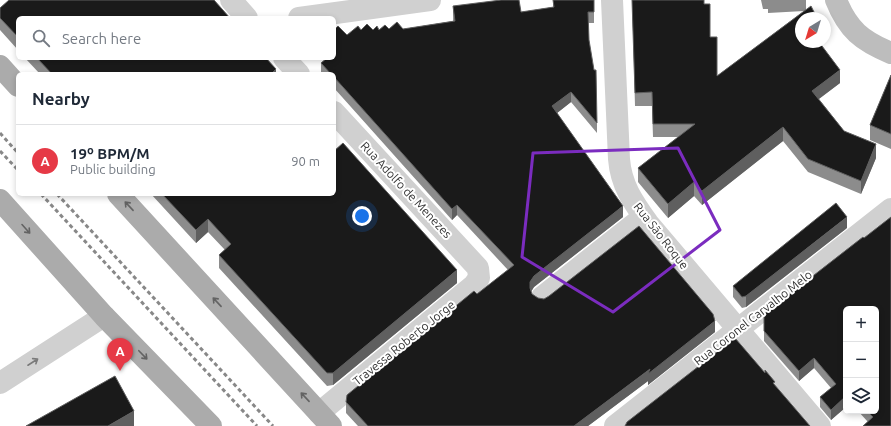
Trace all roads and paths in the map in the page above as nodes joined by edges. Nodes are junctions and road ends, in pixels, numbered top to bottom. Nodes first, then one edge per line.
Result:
1 (231, 0) edge
2 (430, 0) edge
3 (612, 0) edge
4 (836, 0) edge
5 (408, 1) edge
6 (245, 16) edge
7 (312, 16) edge
8 (891, 53) edge
9 (286, 60) edge
10 (0, 66) edge
11 (297, 72) edge
12 (16, 84) edge
13 (336, 114) edge
14 (120, 196) edge
15 (0, 200) edge
16 (891, 209) edge
17 (643, 217) junction
18 (478, 268) joint
19 (542, 297) edge
20 (104, 316) junction
21 (738, 330) junction
22 (0, 383) edge
23 (325, 420) edge
24 (211, 426) edge
25 (615, 426) edge
26 (820, 426) edge

1 - 6 street
2 - 5 street
3 - 17 street, Rua São Roque
4 - 8 main road
5 - 7 street
9 - 11 street
10 - 12 main road
13 - 18 street, Rua Adolfo de Menezes
23 -> 14 main road
15 -> 20 main road
16 - 21 street, Rua Coronel Carvalho Melo
17 - 19 street
17 - 21 street, Rua São Roque
18 - 23 street, Travessa Roberto Jorge
22 -> 20 street
20 -> 24 main road
21 - 25 street, Rua Coronel Carvalho Melo
21 - 26 street, Rua São Roque

